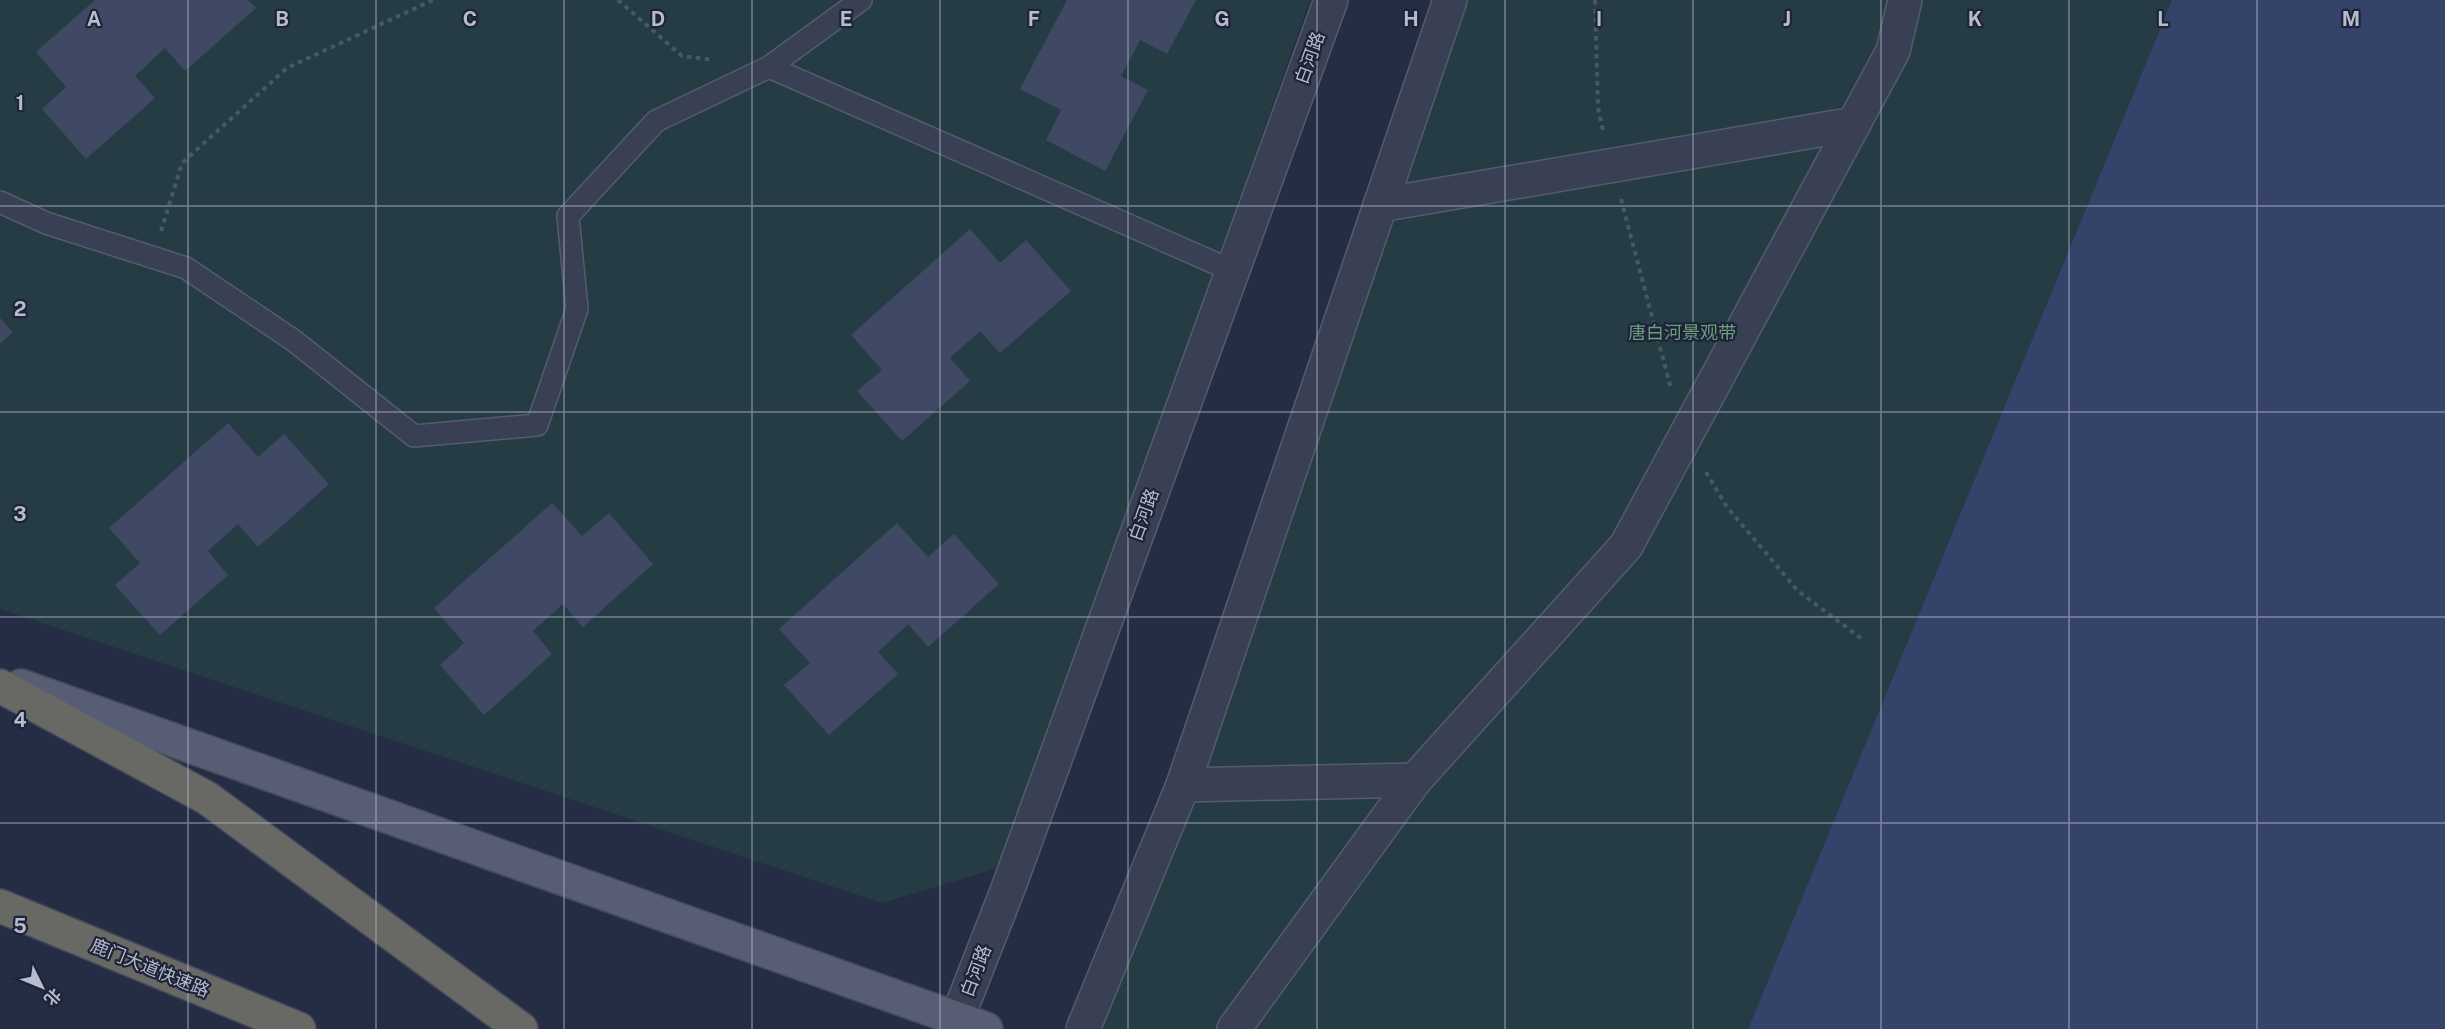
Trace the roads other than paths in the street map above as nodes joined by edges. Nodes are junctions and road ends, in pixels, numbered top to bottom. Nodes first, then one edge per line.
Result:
1 (861, 0) edge
2 (1331, 0) edge
3 (1450, 0) edge
4 (1905, 0) edge
5 (769, 67) junction
6 (1854, 124) junction
7 (0, 201) edge
8 (1380, 205) junction
9 (1233, 271) junction
10 (0, 679) edge
11 (0, 686) edge
12 (1415, 780) junction
13 (1183, 785) junction
14 (0, 906) edge
15 (965, 1026) edge
16 (299, 1029) edge
17 (521, 1029) edge
18 (1083, 1029) edge
19 (1234, 1029) edge

1 - 5 lane
2 - 9 street, 白河路
3 - 8 street
4 - 6 street
5 - 7 lane
5 - 9 lane
6 - 8 street
6 - 12 street
8 - 13 street
9 - 15 street, 白河路
10 - 15 main road
11 - 17 highway
12 - 13 street
12 - 19 street
13 - 18 street
14 - 16 highway, 鹿门大道快速路

